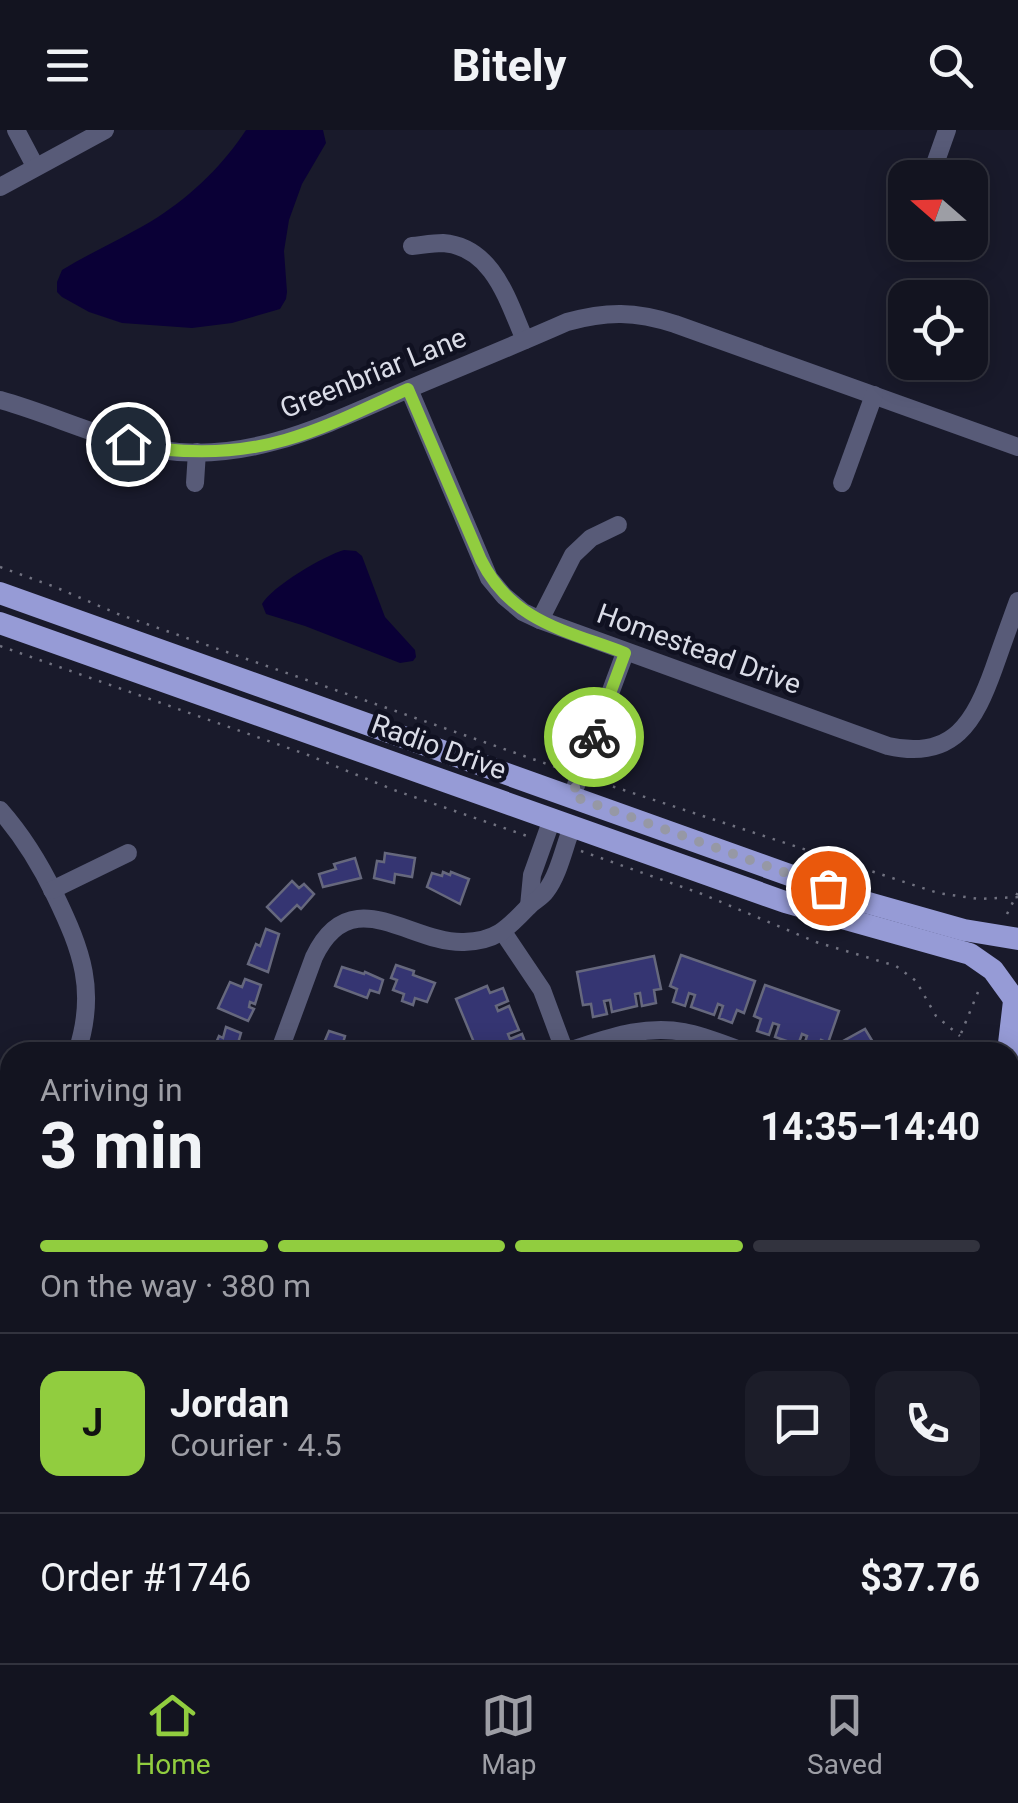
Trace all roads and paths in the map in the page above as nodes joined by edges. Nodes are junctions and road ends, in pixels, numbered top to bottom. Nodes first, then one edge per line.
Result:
1 (16, 130) edge
2 (105, 130) edge
3 (947, 130) edge
4 (936, 160) edge
5 (35, 166) junction
6 (0, 187) edge
7 (412, 246) dead end
8 (525, 340) junction
9 (408, 389) junction
10 (874, 396) junction
11 (0, 400) edge
12 (1018, 447) edge
13 (196, 452) junction
14 (194, 483) dead end
15 (842, 484) dead end
16 (618, 526) dead end
17 (0, 567) edge
18 (0, 593) edge
19 (1018, 600) edge
20 (540, 620) junction
21 (0, 623) edge
22 (0, 646) edge
23 (625, 653) junction
24 (563, 769) dead end
25 (599, 782) dead end
26 (572, 796) junction
27 (0, 810) edge
28 (562, 823) junction
29 (531, 838) dead end
30 (578, 850) dead end
31 (128, 854) dead end
32 (52, 890) junction
33 (1017, 895) edge
34 (1008, 914) dead end
35 (503, 932) junction
36 (1018, 939) edge
37 (1018, 974) edge
38 (978, 992) dead end
39 (1016, 1002) edge
40 (960, 1036) junction
41 (79, 1042) edge
42 (283, 1042) edge
43 (561, 1042) edge
44 (598, 1042) edge
45 (715, 1042) edge
46 (963, 1042) edge
47 (1010, 1042) edge

1 - 5 street
2 - 5 street
3 - 4 street
5 - 6 street
7 - 8 street
8 - 9 street, Greenbriar Lane
8 - 10 street, Greenbriar Lane
9 - 13 street, Greenbriar Lane
9 - 20 street, Homestead Drive
10 - 12 street, Greenbriar Lane
10 - 15 street
11 - 13 street, Greenbriar Lane
13 - 14 street
16 - 20 street
17 - 24 path
18 - 26 main road, Radio Drive
19 - 23 street, Homestead Drive
20 - 23 street, Homestead Drive
21 - 28 main road, Radio Drive
22 - 29 path
23 - 26 street
25 - 33 path
26 - 36 main road, Radio Drive
27 - 32 street
28 - 35 street
28 - 39 main road, Radio Drive
30 - 40 path
31 - 32 street
32 - 41 street
33 - 34 path
35 - 42 street
35 - 43 street
37 - 39 main road
38 - 40 path
39 - 47 main road
40 - 46 path
44 - 45 street

